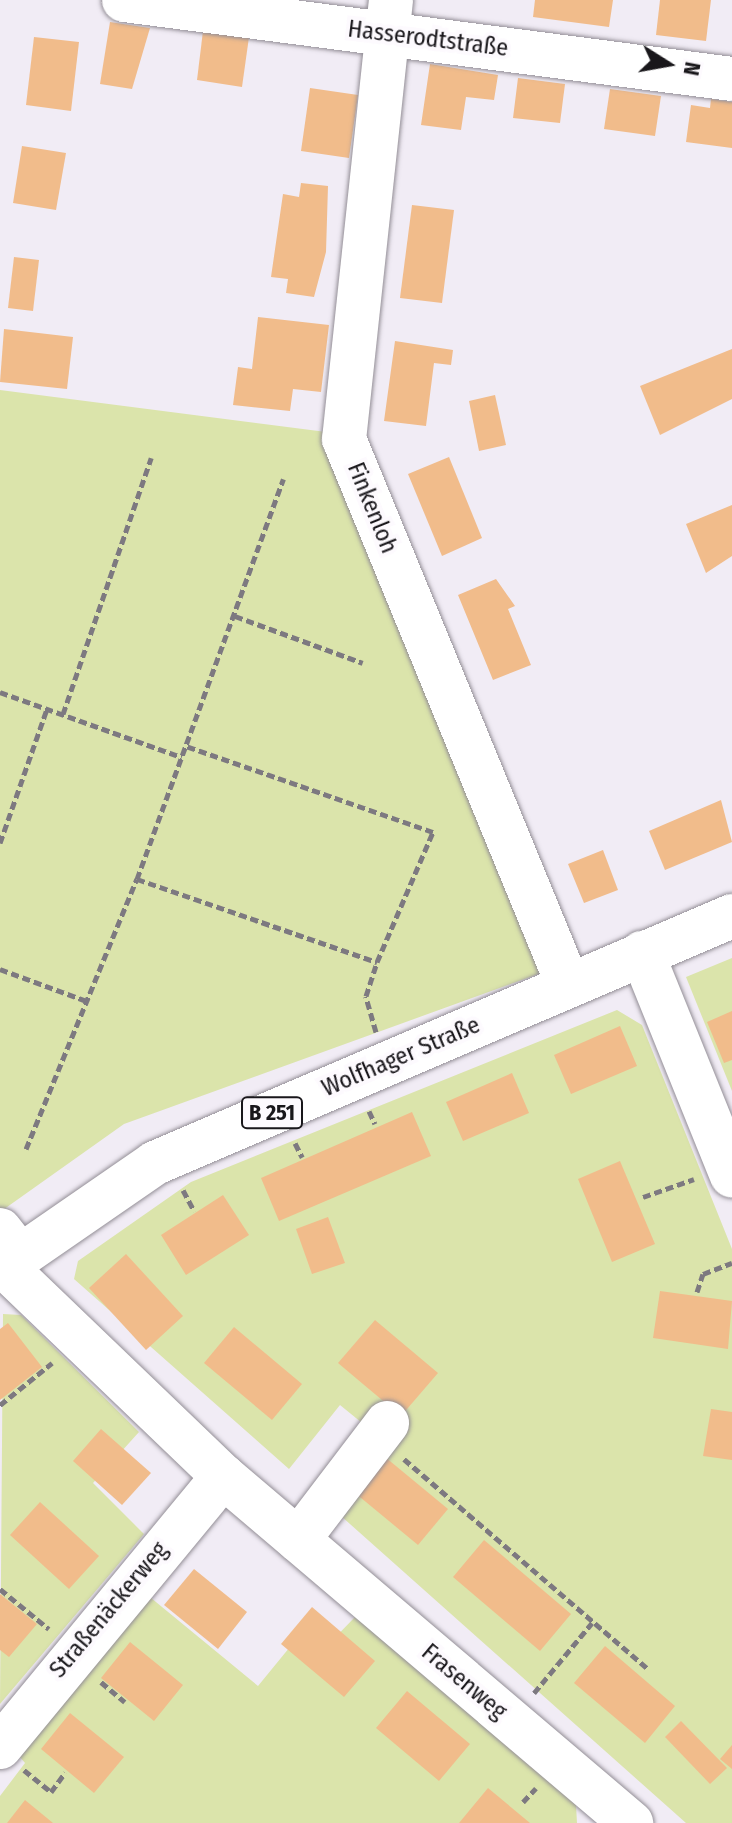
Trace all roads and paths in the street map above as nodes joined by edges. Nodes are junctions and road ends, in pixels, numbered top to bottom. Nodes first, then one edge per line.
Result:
1 (124, 0) edge
2 (389, 16) edge
3 (732, 79) edge
4 (151, 458) dead end
5 (283, 479) dead end
6 (235, 616) junction
7 (363, 663) dead end
8 (0, 692) edge
9 (47, 709) junction
10 (63, 714) junction
11 (186, 746) junction
12 (182, 757) junction
13 (0, 843) edge
14 (137, 879) junction
15 (732, 916) edge
16 (642, 953) junction
17 (377, 962) junction
18 (0, 969) edge
19 (568, 985) junction
20 (89, 1002) junction
21 (369, 1014) dead end
22 (368, 1109) dead end
23 (375, 1124) dead end
24 (293, 1139) dead end
25 (26, 1149) dead end
26 (302, 1157) dead end
27 (730, 1166) edge
28 (182, 1188) dead end
29 (643, 1197) dead end
30 (194, 1211) dead end
31 (6, 1256) edge
32 (732, 1263) edge
33 (697, 1292) dead end
34 (81, 1339) junction
35 (0, 1405) edge
36 (382, 1429) joint
37 (223, 1476) junction
38 (298, 1540) junction
39 (0, 1589) edge
40 (592, 1623) junction
41 (74, 1650) junction
42 (649, 1670) dead end
43 (510, 1721) junction
44 (5, 1754) edge
45 (65, 1773) dead end
46 (615, 1818) edge

1 - 2 street, Hasserodtstraße
2 - 3 street, Hasserodtstraße
2 - 19 street, Finkenloh
4 - 10 path
5 - 6 path
6 - 7 path
6 - 11 path
8 - 9 path
9 - 10 path
9 - 13 path
10 - 12 path
11 - 12 path
11 - 17 path
12 - 14 path
14 - 17 path
14 - 20 path
15 - 16 street, Wolfhager Straße / B 251
16 - 19 street, Wolfhager Straße / B 251
16 - 27 street
17 - 21 path
18 - 20 path
19 - 31 street, Wolfhager Straße / B 251
20 - 25 path
22 - 23 path
24 - 26 path
27 - 29 path
28 - 30 path
31 - 34 street, Frasenweg
32 - 33 path
34 - 35 path
34 - 37 street, Frasenweg
36 - 38 street
36 - 40 path
37 - 38 street, Frasenweg
37 - 41 street, Straßenäckerweg
38 - 43 street, Frasenweg
39 - 41 path
40 - 42 path
40 - 43 path
41 - 44 street, Straßenäckerweg
43 - 46 street, Frasenweg
44 - 45 path

